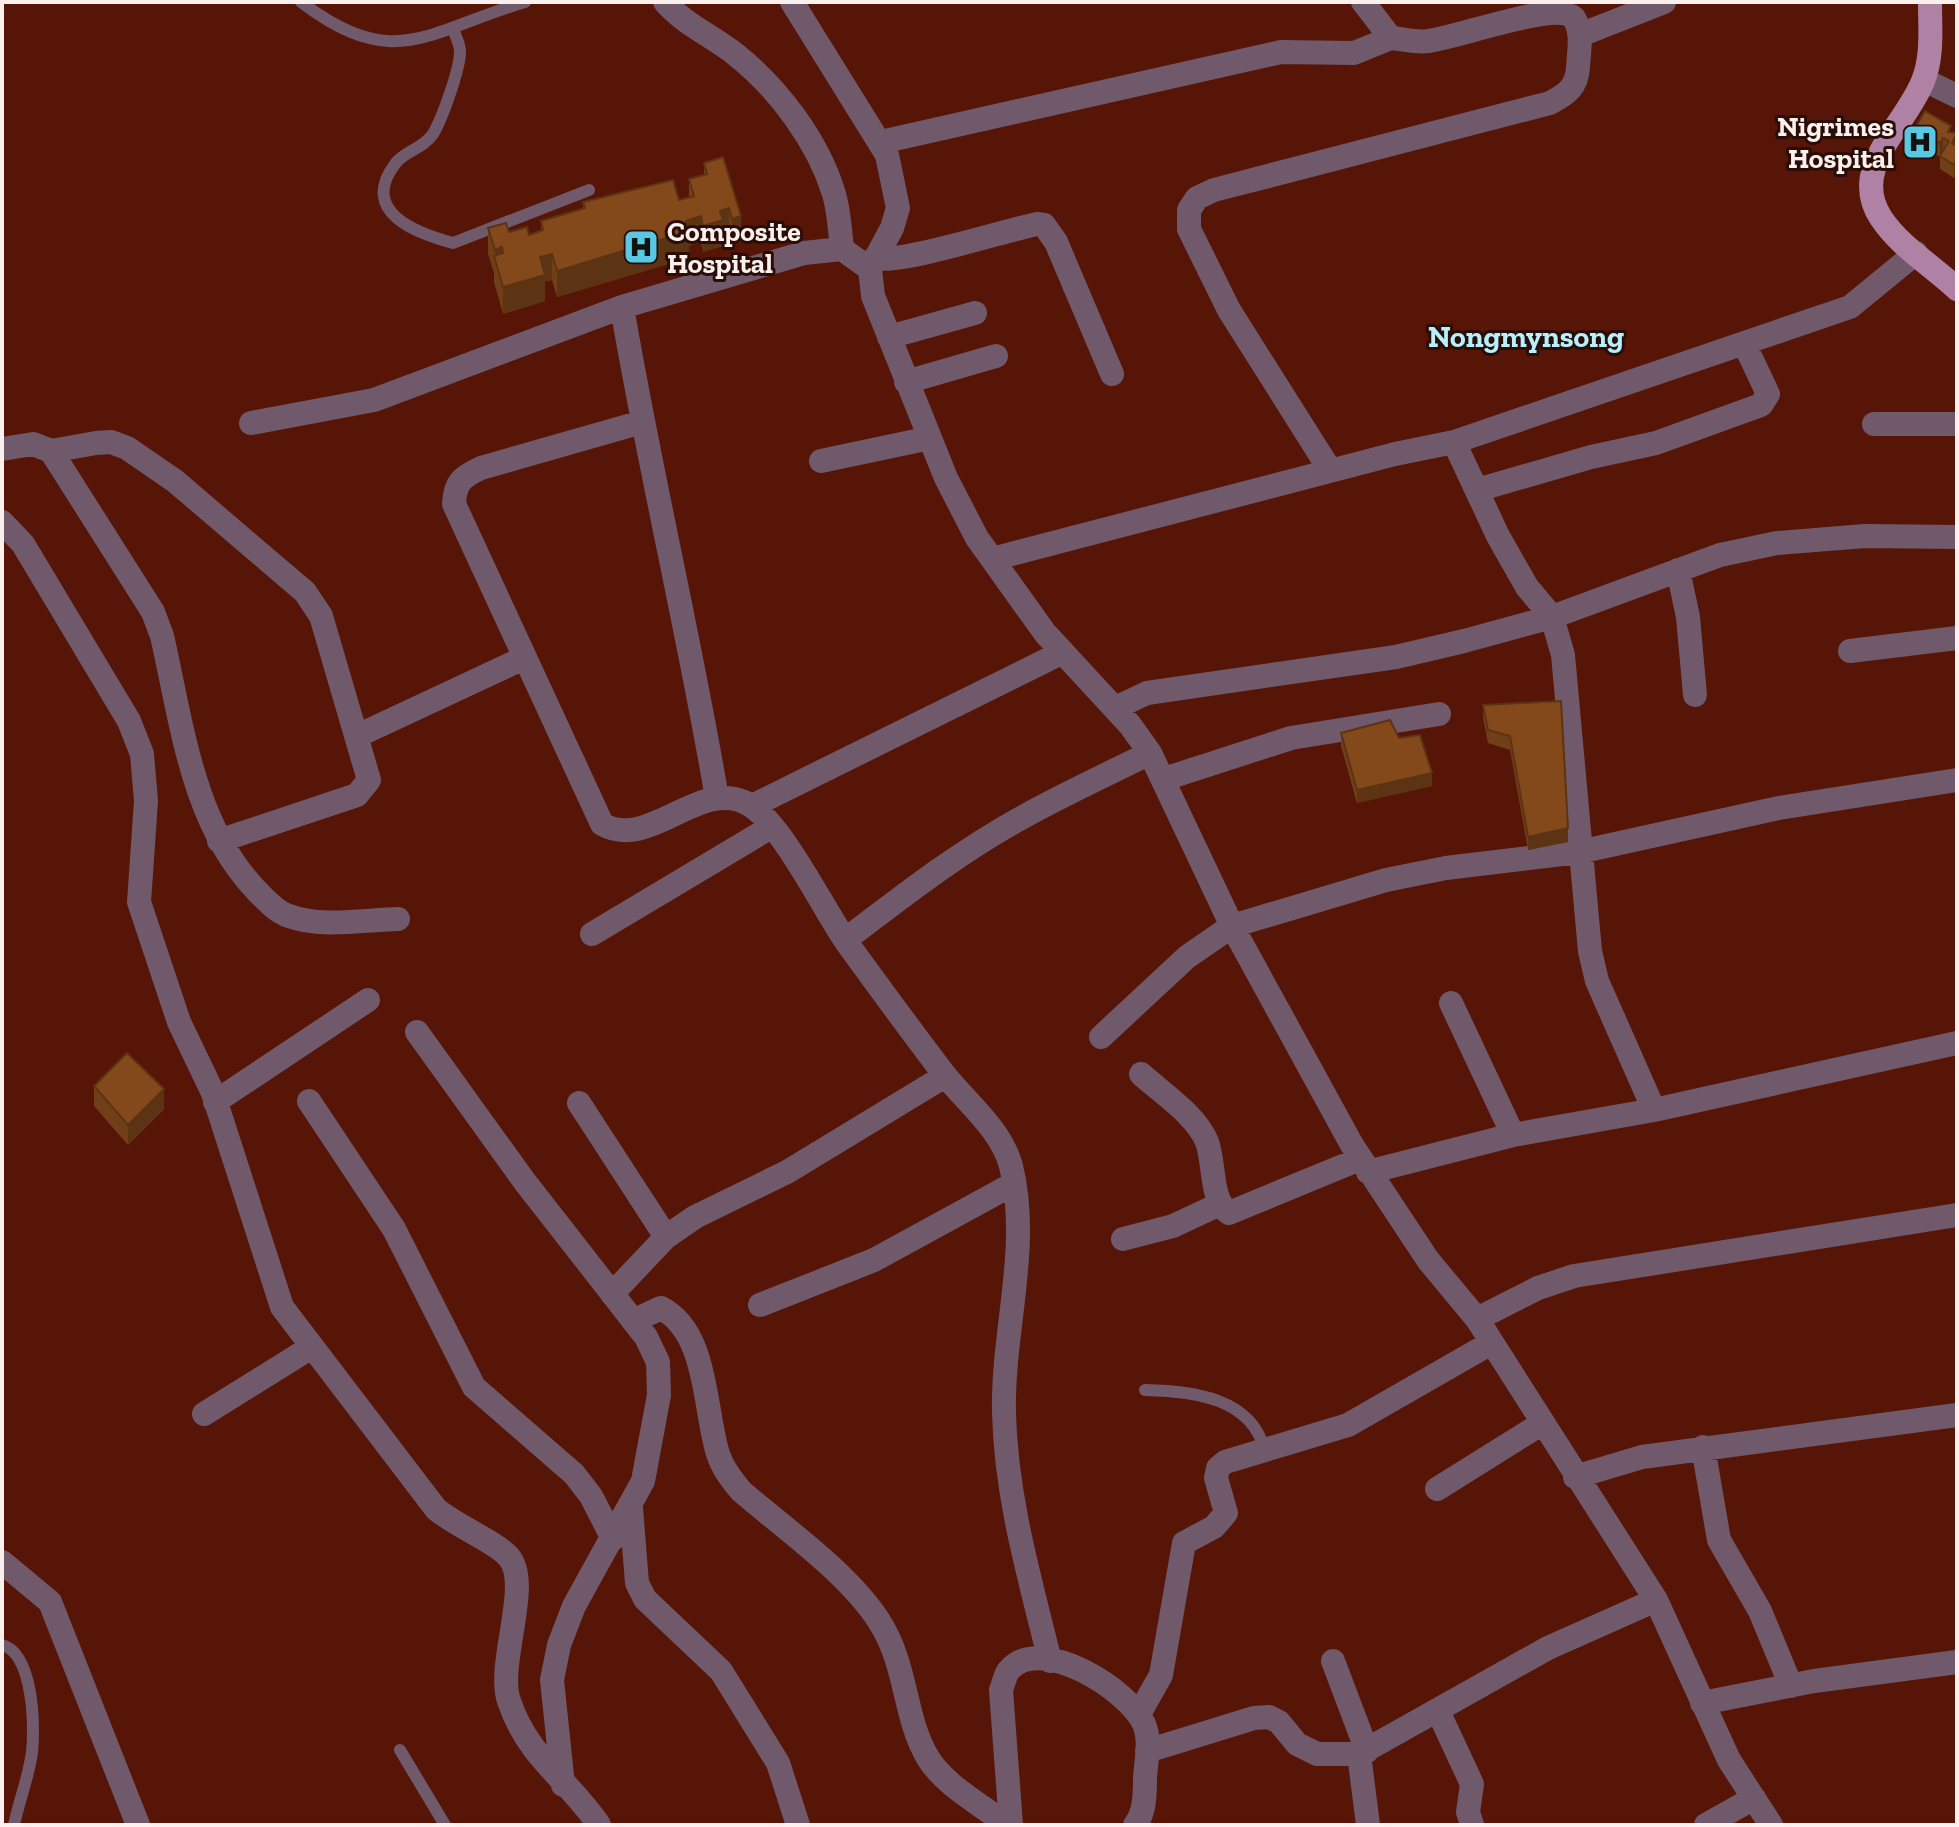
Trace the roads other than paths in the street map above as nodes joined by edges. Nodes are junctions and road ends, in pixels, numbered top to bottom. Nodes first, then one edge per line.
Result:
1 (301, 2) edge
2 (525, 2) edge
3 (665, 2) edge
4 (792, 2) edge
5 (1363, 2) edge
6 (1664, 2) edge
7 (1930, 2) edge
8 (453, 29) junction
9 (1580, 35) junction
10 (1391, 38) junction
11 (1924, 80) junction
12 (1957, 96) edge
13 (881, 142) junction
14 (589, 190) dead end
15 (842, 249) junction
16 (1916, 253) junction
17 (873, 263) junction
18 (1957, 289) edge
19 (622, 307) junction
20 (975, 313) dead end
21 (889, 337) junction
22 (1744, 343) junction
23 (996, 356) dead end
24 (1112, 374) dead end
25 (906, 382) junction
26 (642, 422) junction
27 (251, 423) dead end
28 (1874, 424) dead end
29 (1957, 424) edge
30 (930, 438) junction
31 (1454, 442) junction
32 (2, 449) edge
33 (51, 451) junction
34 (821, 461) dead end
35 (1330, 470) junction
36 (1477, 490) junction
37 (2, 522) edge
38 (1957, 537) edge
39 (992, 559) junction
40 (1678, 570) junction
41 (1552, 617) junction
42 (1957, 638) edge
43 (1850, 651) dead end
44 (1063, 652) junction
45 (524, 658) junction
46 (1695, 695) dead end
47 (1115, 708) junction
48 (1439, 714) dead end
49 (357, 736) junction
50 (1150, 753) junction
51 (1164, 779) junction
52 (1957, 780) edge
53 (717, 798) junction
54 (752, 806) junction
55 (771, 827) junction
56 (219, 841) junction
57 (1579, 852) junction
58 (398, 919) dead end
59 (1232, 926) junction
60 (592, 934) dead end
61 (845, 940) junction
62 (368, 1000) dead end
63 (1451, 1003) dead end
64 (417, 1032) dead end
65 (1101, 1037) dead end
66 (1957, 1043) edge
67 (1141, 1074) dead end
68 (945, 1076) junction
69 (309, 1101) dead end
70 (215, 1102) junction
71 (579, 1103) dead end
72 (1654, 1110) junction
73 (1513, 1135) junction
74 (1364, 1166) junction
75 (1013, 1184) junction
76 (1220, 1204) junction
77 (1957, 1215) edge
78 (666, 1237) junction
79 (1123, 1239) dead end
80 (612, 1294) junction
81 (760, 1305) dead end
82 (1477, 1319) junction
83 (633, 1321) junction
84 (1491, 1343) junction
85 (310, 1348) junction
86 (1145, 1390) dead end
87 (204, 1414) dead end
88 (1957, 1415) edge
89 (1541, 1424) junction
90 (1703, 1447) junction
91 (1265, 1452) junction
92 (1575, 1477) junction
93 (1437, 1489) dead end
94 (631, 1508) junction
95 (613, 1539) junction
96 (2, 1562) edge
97 (1656, 1600) junction
98 (2, 1645) edge
99 (1050, 1661) junction
100 (1333, 1661) dead end
101 (1957, 1662) edge
102 (1791, 1686) junction
103 (1702, 1703) junction
104 (1438, 1711) junction
105 (1139, 1714) junction
106 (400, 1750) dead end
107 (1147, 1751) junction
108 (1363, 1753) junction
109 (563, 1785) junction
110 (1754, 1798) junction
111 (14, 1825) edge
112 (138, 1825) edge
113 (445, 1825) edge
114 (599, 1825) edge
115 (798, 1825) edge
116 (1009, 1825) edge
117 (1135, 1825) edge
118 (1368, 1825) edge
119 (1472, 1825) edge
120 (1706, 1825) edge
121 (1771, 1825) edge

1 - 8 lane
2 - 8 lane
3 - 15 street
4 - 13 street
5 - 10 street
6 - 9 street
7 - 11 main road
8 - 14 lane
9 - 10 street
9 - 35 street
10 - 13 street
11 - 12 street
11 - 16 main road
13 - 17 street
15 - 17 street
15 - 19 street
16 - 18 main road
16 - 22 street
17 - 21 street
17 - 24 street
19 - 26 street
19 - 27 street
20 - 21 street
21 - 25 street
22 - 31 street
22 - 36 street
23 - 25 street
25 - 30 street
26 - 45 street
26 - 53 street
28 - 29 street
30 - 34 street
30 - 39 street
31 - 35 street
31 - 36 street
32 - 33 street
33 - 49 street
33 - 56 street
35 - 39 street
36 - 41 street
37 - 70 street
38 - 40 street
39 - 44 street
40 - 41 street
40 - 46 street
41 - 47 street
41 - 57 street
42 - 43 street
44 - 47 street
44 - 54 street
45 - 49 street
45 - 53 street
47 - 50 street
48 - 51 street
49 - 56 street
50 - 51 street
50 - 61 street
51 - 59 street
52 - 57 street
53 - 54 street
54 - 55 street
55 - 60 street
55 - 61 street
56 - 58 street
57 - 59 street
57 - 72 street
59 - 65 street
59 - 74 street
61 - 68 street
62 - 70 street
63 - 73 street
64 - 80 street
66 - 72 street
67 - 76 street
68 - 75 street
68 - 78 street
69 - 95 street
70 - 85 street
71 - 78 street
72 - 73 street
73 - 74 street
74 - 76 street
74 - 82 street
75 - 81 street
75 - 99 street
76 - 79 street
77 - 82 street
78 - 80 street
80 - 83 street
82 - 84 street
83 - 94 street
83 - 116 street
84 - 89 street
84 - 91 street
85 - 87 street
85 - 109 street
86 - 91 lane
88 - 90 street
89 - 92 street
89 - 93 street
90 - 92 street
90 - 102 street
91 - 105 street
92 - 97 street
94 - 95 street
94 - 115 street
95 - 109 street
96 - 112 street
97 - 103 street
97 - 104 street
98 - 111 lane
99 - 105 street
99 - 116 street
100 - 108 street
101 - 102 street
102 - 103 street
103 - 110 street
104 - 108 street
104 - 119 street
105 - 107 street
106 - 113 lane
107 - 108 street
107 - 117 street
108 - 118 street
109 - 114 street
110 - 120 street
110 - 121 street

